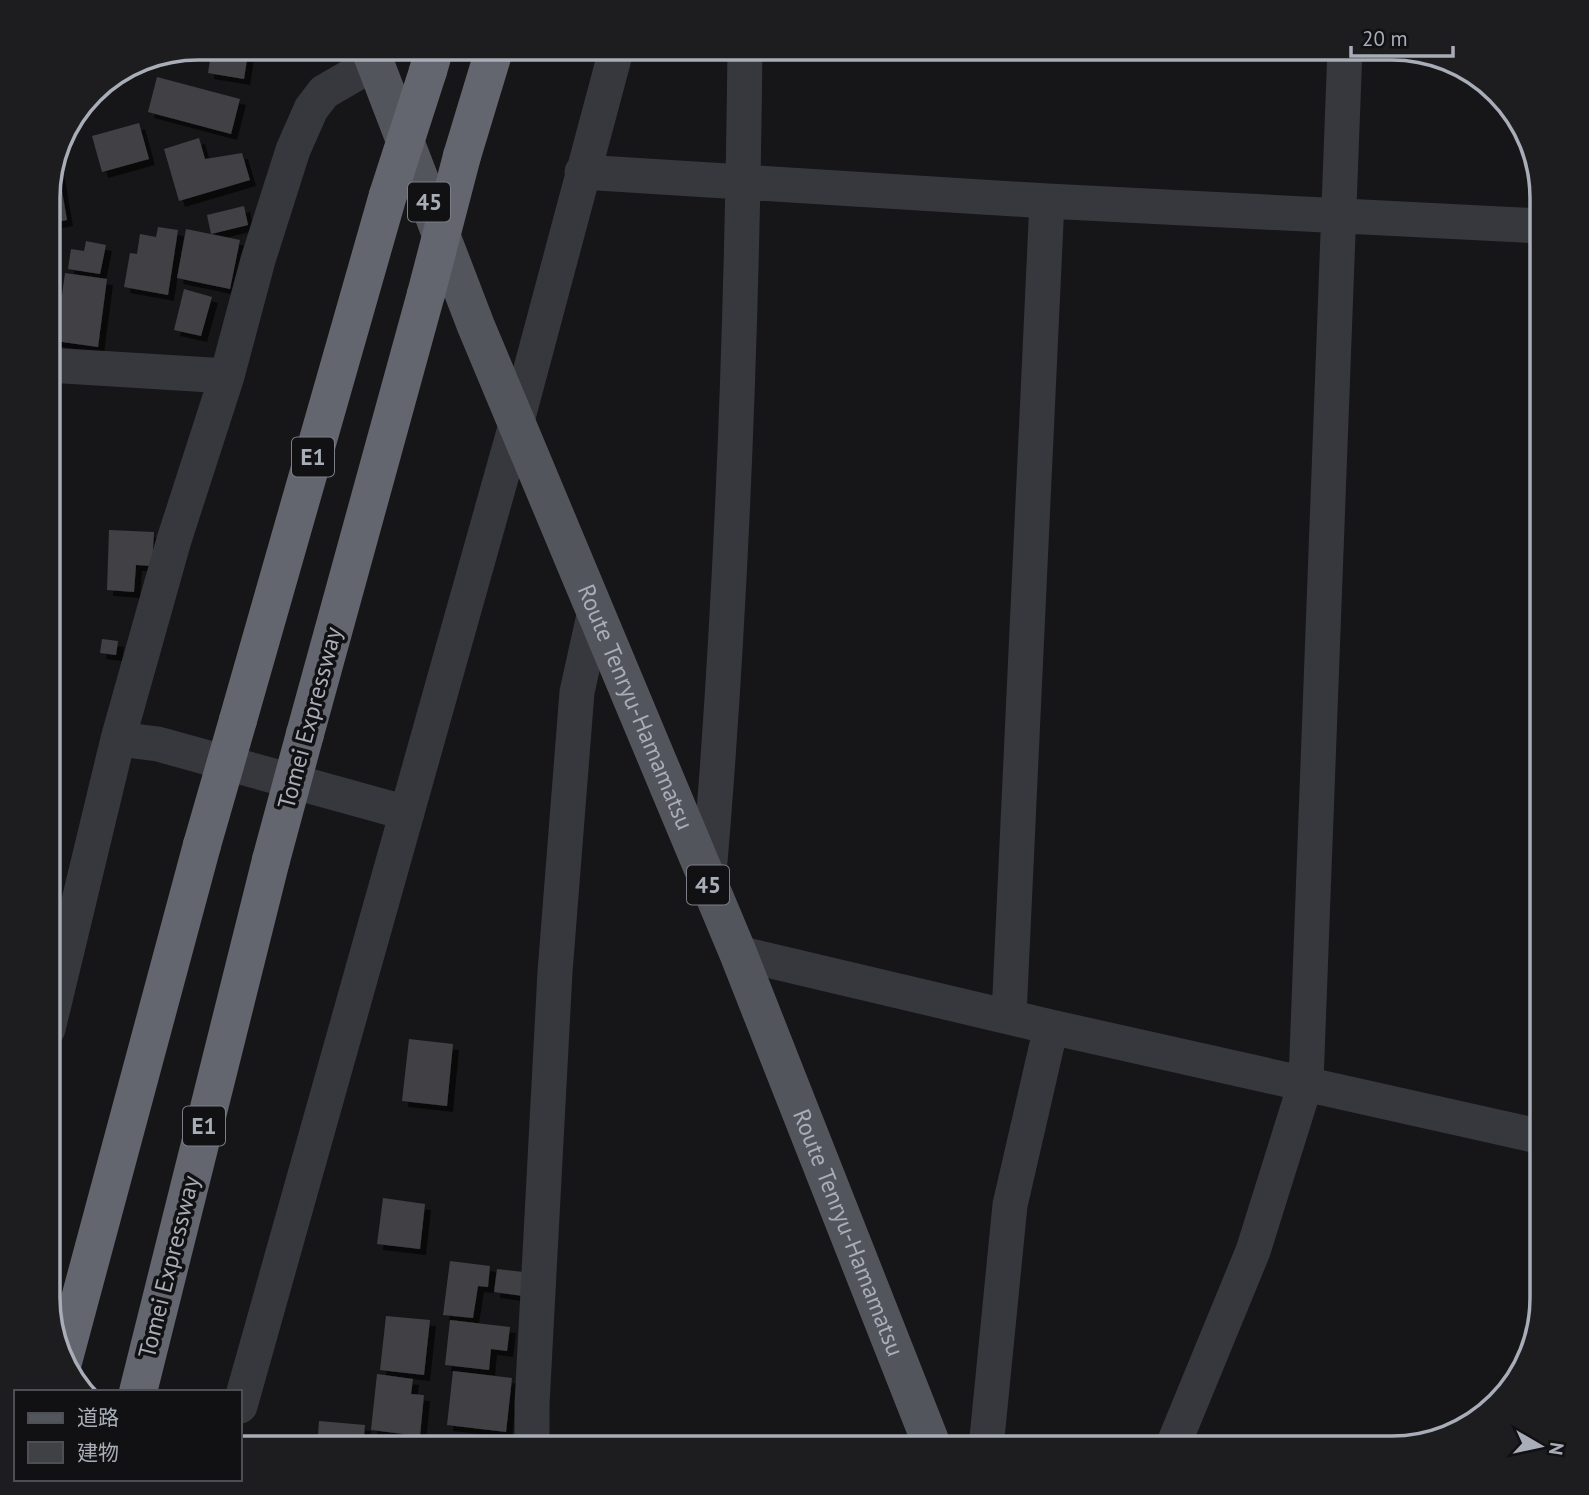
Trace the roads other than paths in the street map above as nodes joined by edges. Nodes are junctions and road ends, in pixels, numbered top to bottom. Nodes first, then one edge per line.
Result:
1 (366, 60) edge
2 (374, 60) edge
3 (431, 60) edge
4 (491, 60) edge
5 (613, 60) edge
6 (745, 60) edge
7 (1345, 60) edge
8 (582, 172) junction
9 (744, 183) junction
10 (1047, 201) junction
11 (1339, 215) junction
12 (1529, 225) edge
13 (60, 366) edge
14 (228, 376) junction
15 (517, 421) junction
16 (595, 611) junction
17 (118, 739) junction
18 (407, 813) junction
19 (709, 886) junction
20 (60, 933) edge
21 (738, 953) junction
22 (1009, 1016) junction
23 (1051, 1027) junction
24 (1306, 1082) junction
25 (1530, 1134) edge
26 (68, 1344) edge
27 (138, 1390) edge
28 (242, 1399) edge
29 (532, 1436) edge
30 (928, 1436) edge
31 (987, 1436) edge
32 (1177, 1436) edge

1 - 14 street
2 - 15 main road, Route Tenryu-Hamamatsu / 45
3 - 26 highway, E1, bridge
4 - 27 highway, Tomei Expressway / E1, bridge
5 - 8 street
6 - 9 street
7 - 11 street
8 - 9 street
8 - 15 street
9 - 10 street
9 - 19 street
10 - 11 street
10 - 22 street
11 - 12 street
11 - 24 street
13 - 14 street
14 - 17 street
15 - 16 main road, Route Tenryu-Hamamatsu / 45
15 - 18 street
16 - 19 main road, Route Tenryu-Hamamatsu / 45
16 - 29 street
17 - 18 street
17 - 20 street
18 - 28 street
19 - 21 main road, Route Tenryu-Hamamatsu / 45
21 - 22 street
21 - 30 main road, Route Tenryu-Hamamatsu / 45
22 - 23 street
23 - 24 street
23 - 31 street
24 - 25 street
24 - 32 street

